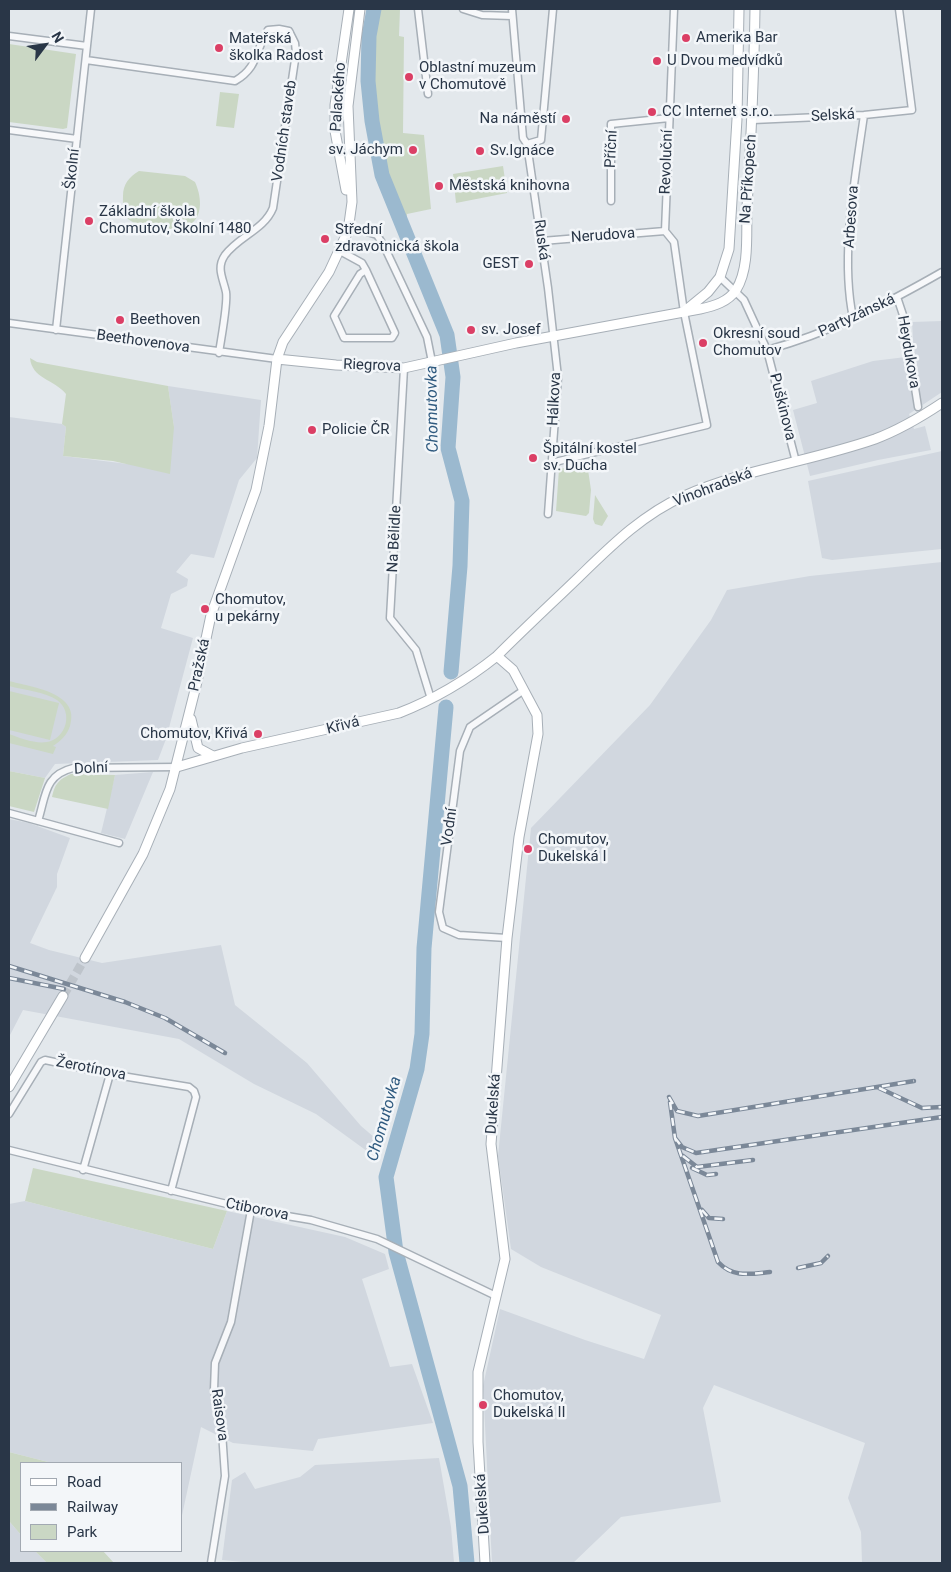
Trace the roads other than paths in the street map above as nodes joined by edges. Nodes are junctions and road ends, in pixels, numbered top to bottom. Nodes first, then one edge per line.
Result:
1 (91, 9) edge
2 (348, 9) edge
3 (360, 9) edge
4 (418, 9) edge
5 (463, 9) edge
6 (553, 9) edge
7 (674, 9) edge
8 (739, 9) edge
9 (755, 9) edge
10 (900, 9) edge
11 (512, 12) edge
12 (9, 36) edge
13 (87, 46) junction
14 (86, 60) junction
15 (428, 94) dead end
16 (864, 115) junction
17 (669, 118) junction
18 (753, 120) junction
19 (9, 130) edge
20 (77, 140) junction
21 (527, 144) junction
22 (611, 200) dead end
23 (350, 215) junction
24 (364, 231) dead end
25 (665, 231) junction
26 (542, 241) junction
27 (340, 251) junction
28 (366, 270) junction
29 (942, 272) edge
30 (720, 278) junction
31 (736, 291) junction
32 (897, 298) junction
33 (684, 312) junction
34 (853, 318) junction
35 (9, 323) edge
36 (56, 330) junction
37 (554, 336) junction
38 (767, 350) junction
39 (219, 353) junction
40 (277, 359) junction
41 (432, 362) junction
42 (404, 368) junction
43 (942, 403) edge
44 (918, 407) dead end
45 (796, 462) junction
46 (550, 463) junction
47 (548, 514) dead end
48 (497, 656) junction
49 (524, 690) junction
50 (431, 699) junction
51 (190, 712) junction
52 (213, 756) junction
53 (177, 767) junction
54 (9, 813) edge
55 (38, 821) junction
56 (120, 843) dead end
57 (507, 938) junction
58 (85, 958) tunnel mouth
59 (63, 996) tunnel mouth
60 (110, 1074) junction
61 (9, 1086) edge
62 (9, 1114) edge
63 (9, 1150) edge
64 (83, 1170) junction
65 (171, 1191) junction
66 (251, 1210) junction
67 (496, 1296) junction
68 (211, 1563) edge
69 (485, 1563) edge

1 - 13 street, Školní
2 - 23 street, Palackého
3 - 23 street, Palackého
4 - 15 street
5 - 11 street
6 - 21 street
7 - 17 street, Revoluční
8 - 30 street, Na Příkopech
9 - 18 street, Na Příkopech
10 - 16 street, Selská
11 - 21 street, Ruská
12 - 13 street
13 - 14 street, Školní
14 - 20 street, Školní
14 - 39 street, Vodních staveb
16 - 18 street, Selská
16 - 34 street, Arbesova
17 - 22 street, Příční
17 - 25 street, Revoluční
18 - 31 street, Na Příkopech
19 - 20 street
20 - 36 street, Školní
21 - 26 street, Ruská
23 - 27 street, Palackého
24 - 41 street
25 - 26 street, Nerudova
25 - 33 street, Revoluční
26 - 37 street, Ruská
27 - 28 street
27 - 40 street, Palackého
28 - 28 street
29 - 32 street, Partyzánská
30 - 31 street, Puškinova
30 - 33 street, Na Příkopech
31 - 33 street, Na Příkopech
31 - 38 street, Puškinova
32 - 34 street, Partyzánská
32 - 44 street, Heydukova
33 - 37 street, Na Příkopech
33 - 46 street, Revoluční
34 - 38 street, Partyzánská
35 - 36 street, Beethovenova
36 - 39 street, Beethovenova
37 - 41 street, Riegrova
37 - 46 street, Hálkova
38 - 45 street, Puškinova
39 - 40 street, Beethovenova
40 - 42 street, Riegrova
40 - 51 street, Pražská
41 - 42 street, Riegrova
42 - 50 street, Na Bělidle
43 - 45 street, Vinohradská
45 - 48 street, Vinohradská
46 - 47 street, Hálkova
48 - 49 street, Dukelská
48 - 50 street, Křivá
49 - 57 street, Dukelská
49 - 57 street, Vodní
50 - 52 street, Křivá
51 - 52 street
51 - 53 street, Pražská
52 - 53 street, Křivá
53 - 55 street, Dolní
53 - 58 street, Pražská
54 - 55 street
55 - 56 street
57 - 67 street, Dukelská
59 - 61 street
60 - 62 street, Žerotínova
60 - 64 street
60 - 65 street, Žerotínova
63 - 64 street, Ctiborova
64 - 65 street, Ctiborova
65 - 66 street, Ctiborova
66 - 67 street, Ctiborova
66 - 68 street, Raisova
67 - 69 street, Dukelská

